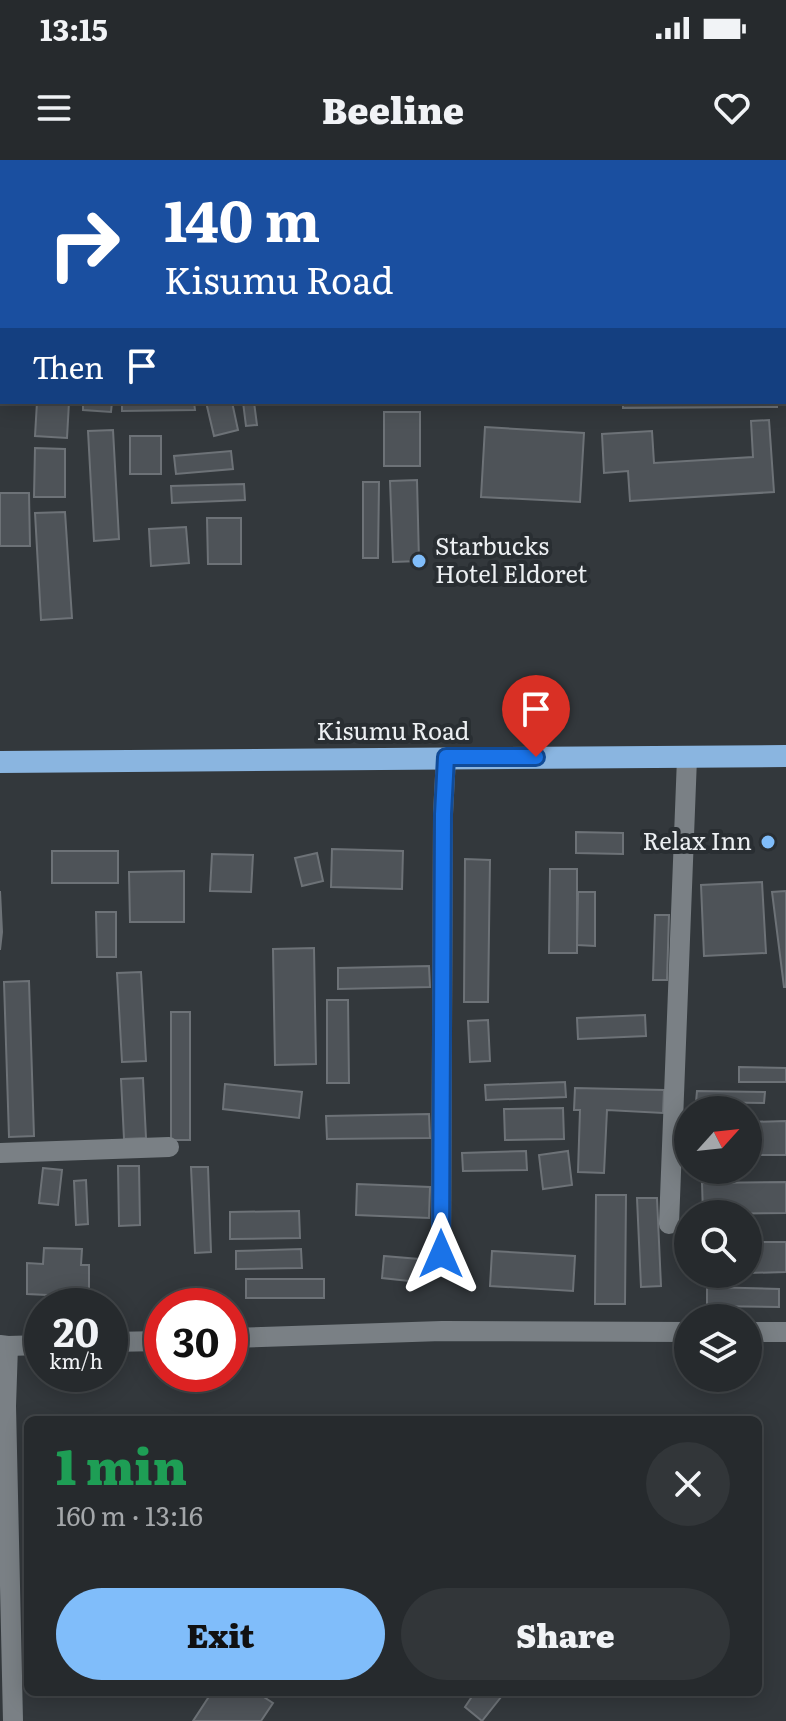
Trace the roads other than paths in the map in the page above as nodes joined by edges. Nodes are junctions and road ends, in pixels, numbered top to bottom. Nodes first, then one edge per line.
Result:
1 (786, 756) edge
2 (446, 757) junction
3 (687, 758) junction
4 (0, 762) edge
5 (169, 1147) dead end
6 (0, 1153) edge
7 (669, 1224) dead end
8 (441, 1254) dead end
9 (674, 1332) edge
10 (762, 1332) edge
11 (786, 1332) edge
12 (248, 1337) edge
13 (4, 1345) edge
14 (9, 1716) edge

1 - 3 highway, Kisumu Road
2 - 3 highway, Kisumu Road
2 - 4 highway, Kisumu Road
2 - 8 street
3 - 7 street
5 - 6 street
9 - 12 street
10 - 11 street
13 - 14 street

